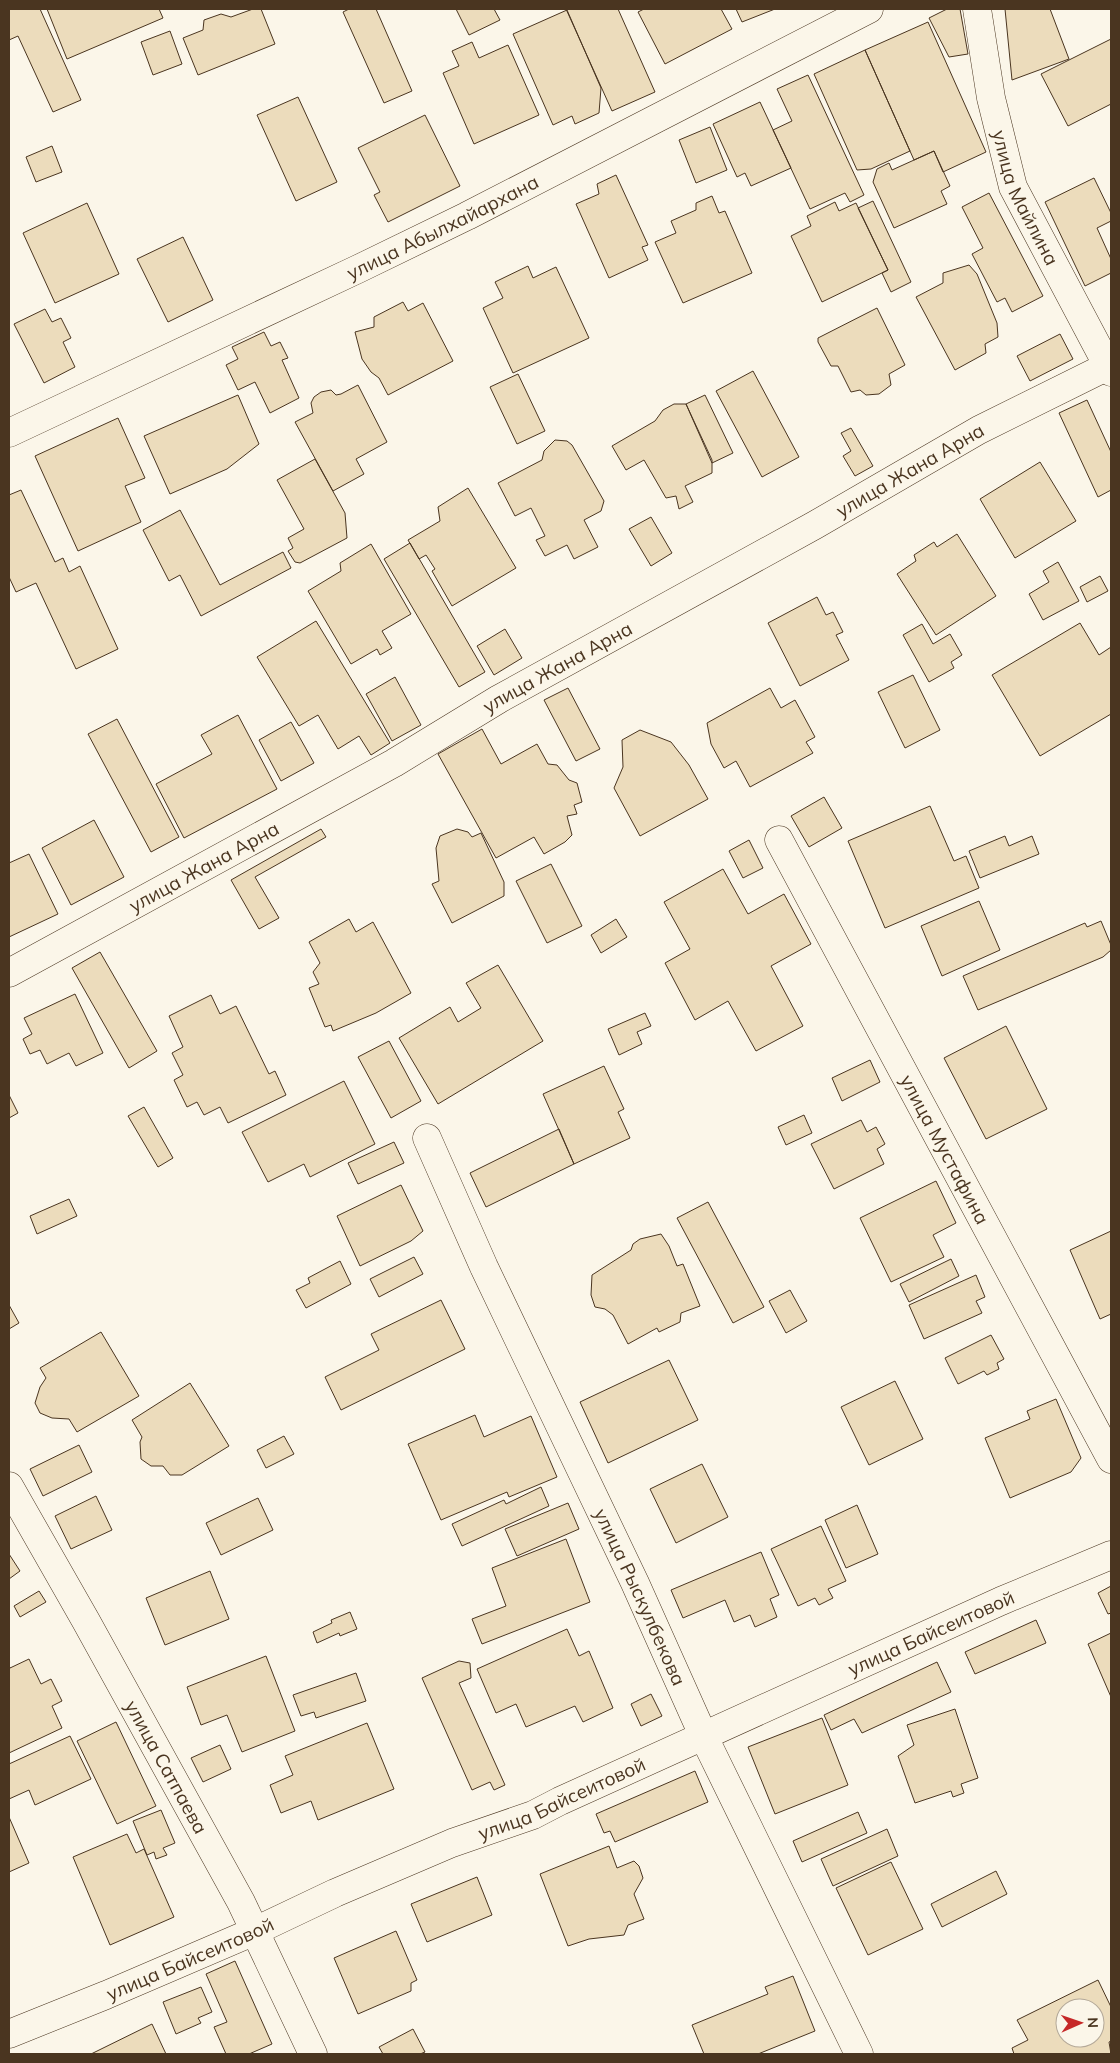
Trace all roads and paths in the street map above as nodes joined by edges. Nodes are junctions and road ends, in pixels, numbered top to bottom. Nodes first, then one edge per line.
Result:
1 (869, 9) edge
2 (977, 9) edge
3 (1110, 369) edge
4 (9, 433) edge
5 (779, 840) dead end
6 (9, 973) edge
7 (427, 1138) dead end
8 (1111, 1459) edge
9 (9, 1486) edge
10 (1111, 1555) edge
11 (703, 1736) junction
12 (255, 1931) junction
13 (9, 2034) edge
14 (314, 2054) edge
15 (859, 2054) edge

1 - 4 street, улица Абылхайархана
2 - 3 street, улица Майлина
3 - 6 street, улица Жана Арна
5 - 8 street, улица Мустафина
7 - 11 street, улица Рыскулбекова
9 - 12 street, улица Сатпаева
10 - 11 street, улица Байсеитовой
11 - 12 street, улица Байсеитовой
11 - 15 street, улица Рыскулбекова
12 - 13 street, улица Байсеитовой
12 - 14 street, улица Сатпаева

